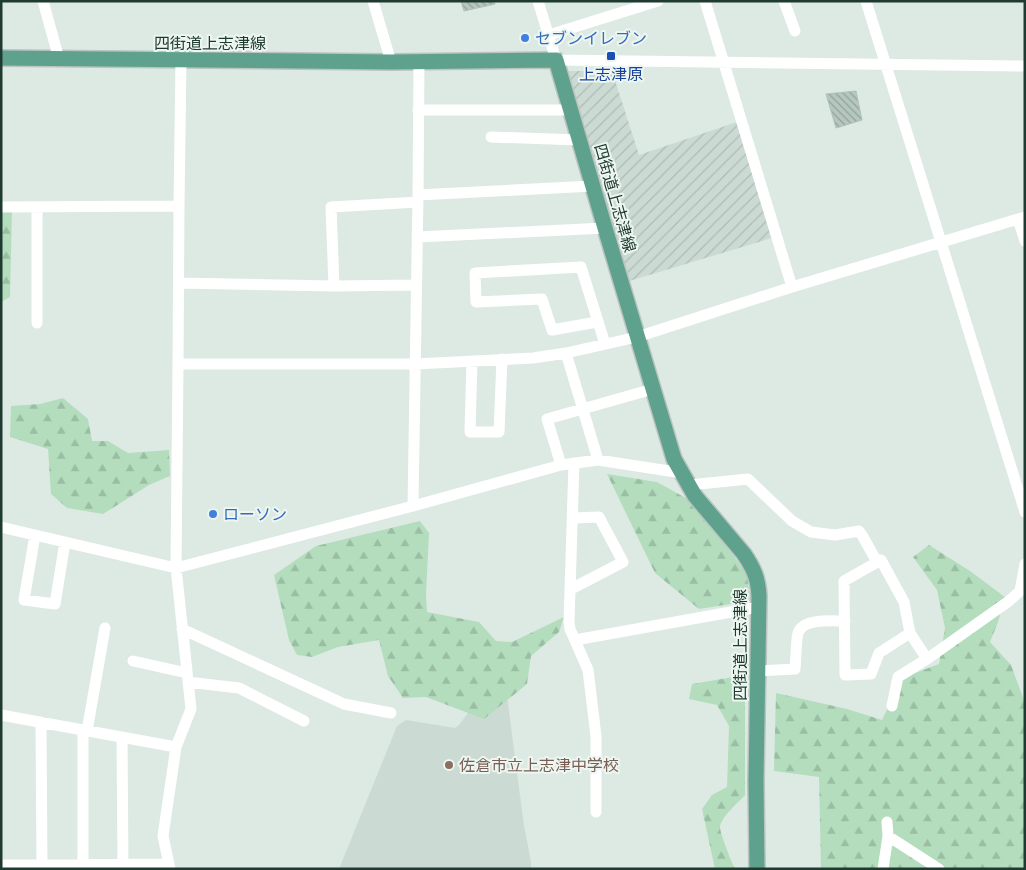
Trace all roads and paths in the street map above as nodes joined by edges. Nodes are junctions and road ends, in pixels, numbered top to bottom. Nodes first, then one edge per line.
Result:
1 (43, 1) edge
2 (373, 1) edge
3 (538, 1) edge
4 (658, 1) edge
5 (705, 1) edge
6 (784, 1) edge
7 (866, 1) edge
8 (795, 31) dead end
9 (549, 36) junction
10 (1, 58) edge
11 (59, 59) junction
12 (182, 60) junction
13 (556, 60) junction
14 (391, 62) junction
15 (419, 62) junction
16 (724, 63) junction
17 (886, 65) junction
18 (1025, 66) edge
19 (418, 110) junction
20 (571, 110) junction
21 (491, 137) dead end
22 (580, 140) junction
23 (593, 186) junction
24 (418, 199) junction
25 (179, 206) junction
26 (1, 207) edge
27 (38, 207) junction
28 (1021, 218) edge
29 (605, 228) junction
30 (417, 237) junction
31 (1025, 241) edge
32 (940, 242) junction
33 (179, 284) junction
34 (416, 285) junction
35 (334, 286) junction
36 (792, 287) junction
37 (598, 322) junction
38 (37, 323) dead end
39 (637, 337) junction
40 (605, 344) junction
41 (566, 353) junction
42 (502, 360) junction
43 (472, 361) junction
44 (178, 364) junction
45 (415, 364) junction
46 (653, 389) junction
47 (583, 408) junction
48 (598, 460) junction
49 (574, 463) junction
50 (561, 465) junction
51 (685, 479) junction
52 (1021, 486) edge
53 (412, 506) junction
54 (1025, 512) edge
55 (573, 518) junction
56 (1, 527) edge
57 (34, 535) junction
58 (66, 542) junction
59 (877, 562) junction
60 (1025, 564) edge
61 (176, 568) junction
62 (570, 589) junction
63 (1022, 593) edge
64 (759, 607) junction
65 (844, 621) junction
66 (105, 628) dead end
67 (182, 630) junction
68 (910, 633) junction
69 (575, 640) junction
70 (927, 660) junction
71 (133, 661) dead end
72 (758, 671) junction
73 (187, 677) junction
74 (892, 706) dead end
75 (391, 713) dead end
76 (1, 715) edge
77 (304, 721) dead end
78 (41, 722) junction
79 (85, 730) junction
80 (122, 737) junction
81 (176, 746) junction
82 (596, 812) dead end
83 (887, 822) dead end
84 (888, 836) junction
85 (1, 865) edge
86 (123, 866) edge
87 (42, 867) edge
88 (83, 867) edge
89 (170, 867) edge
90 (935, 868) edge
91 (757, 869) edge
92 (883, 869) edge

1 - 11 street
2 - 14 street
3 - 9 street
4 - 9 street
5 - 16 street
6 - 8 street
7 - 17 street
9 - 13 street
10 - 11 main road, 四街道上志津線
11 - 12 main road, 四街道上志津線
12 - 14 main road, 四街道上志津線
12 - 25 street
13 - 15 main road, 四街道上志津線
13 - 16 street
13 - 20 main road, 四街道上志津線
14 - 15 main road, 四街道上志津線
15 - 19 street
16 - 17 street
16 - 36 street
17 - 18 street
17 - 32 street
19 - 20 street
19 - 24 street
20 - 22 main road, 四街道上志津線
21 - 22 street
22 - 23 main road, 四街道上志津線
23 - 24 street
23 - 29 main road, 四街道上志津線
24 - 30 street
24 - 35 street
25 - 27 street
25 - 33 street
26 - 27 street
27 - 38 street
28 - 31 street
28 - 32 street
29 - 30 street
29 - 39 main road, 四街道上志津線
30 - 34 street
32 - 36 street
32 - 52 street
33 - 35 street
33 - 44 street
34 - 35 street
34 - 45 street
36 - 39 street
37 - 37 street
37 - 40 street
39 - 40 street
39 - 46 main road, 四街道上志津線
40 - 41 street
41 - 42 street
41 - 47 street
42 - 43 street
42 - 43 street
43 - 45 street
44 - 45 street
44 - 61 street
45 - 53 street
46 - 47 street
46 - 51 main road, 四街道上志津線
47 - 48 street
47 - 50 street
48 - 49 street
48 - 51 street
49 - 50 street
49 - 55 street
50 - 53 street
51 - 59 street
51 - 64 main road, 四街道上志津線
52 - 54 street
53 - 61 street
55 - 62 street
55 - 62 street
56 - 57 street
57 - 58 street
57 - 58 street
58 - 61 street
59 - 65 street
59 - 68 street
60 - 63 street
61 - 67 street
62 - 69 street
63 - 70 street
64 - 69 street
64 - 72 main road, 四街道上志津線
65 - 68 street
65 - 72 street
66 - 79 street
67 - 73 street
67 - 75 street
68 - 70 street
69 - 82 street
70 - 74 street
71 - 73 street
72 - 91 main road, 四街道上志津線
73 - 77 street
73 - 81 street
76 - 78 street
78 - 79 street
78 - 87 street
79 - 80 street
79 - 88 street
80 - 81 street
80 - 86 street
81 - 89 street
83 - 84 street
84 - 90 street
84 - 92 street
85 - 87 street
86 - 88 street
86 - 89 street
87 - 88 street

